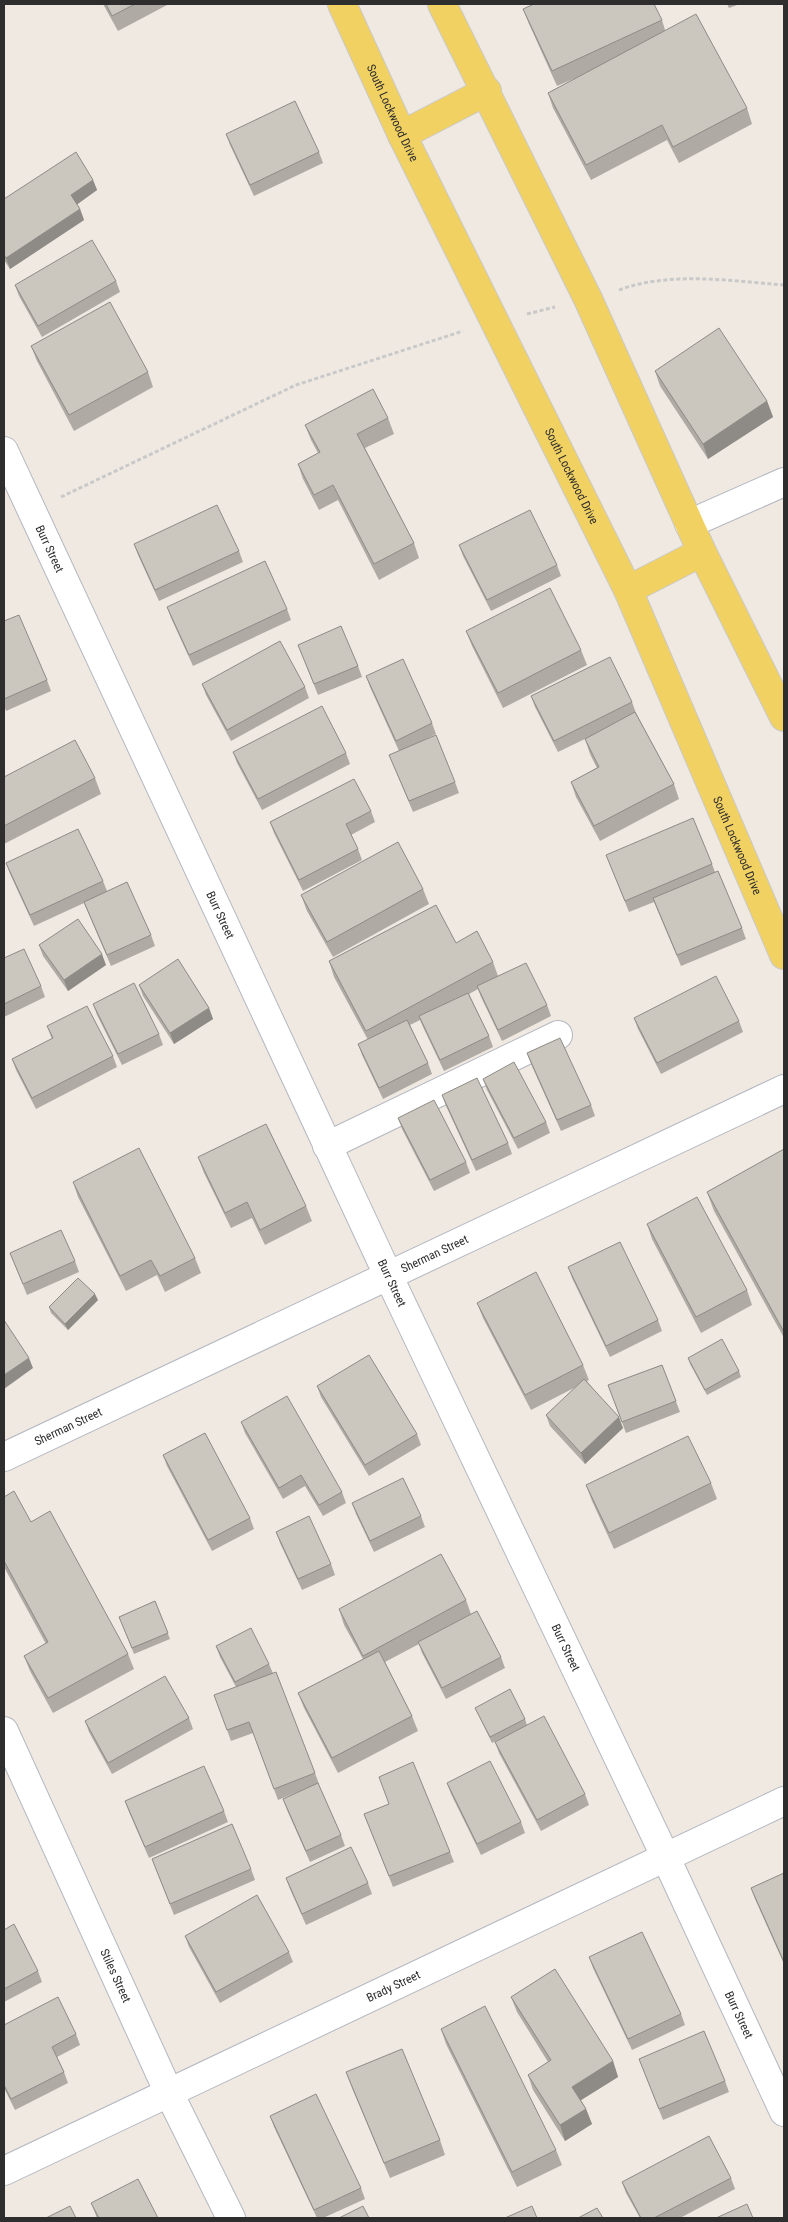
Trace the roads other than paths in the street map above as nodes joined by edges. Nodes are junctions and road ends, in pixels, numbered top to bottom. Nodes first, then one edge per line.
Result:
1 (342, 4) edge
2 (442, 4) edge
3 (487, 91) junction
4 (402, 135) junction
5 (4, 451) edge
6 (784, 482) edge
7 (689, 524) junction
8 (702, 552) junction
9 (628, 590) junction
10 (784, 717) edge
11 (784, 956) edge
12 (558, 1036) dead end
13 (784, 1089) edge
14 (327, 1146) junction
15 (388, 1275) junction
16 (4, 1457) edge
17 (4, 1731) edge
18 (784, 1801) edge
19 (666, 1858) junction
20 (168, 2091) junction
21 (784, 2112) edge
22 (4, 2171) edge
23 (231, 2218) edge

1 - 4 main road, South Lockwood Drive
2 - 3 main road
3 - 4 main road
3 - 7 main road
4 - 9 main road, South Lockwood Drive
5 - 14 street, Burr Street
6 - 7 street
7 - 8 main road
8 - 9 main road
8 - 10 main road
9 - 11 main road, South Lockwood Drive
12 - 14 street
13 - 15 street, Sherman Street
14 - 15 street, Burr Street
15 - 16 street, Sherman Street
15 - 19 street, Burr Street
17 - 20 street, Stiles Street
18 - 19 street, Brady Street
19 - 20 street, Brady Street
19 - 21 street, Burr Street
20 - 22 street, Brady Street
20 - 23 street, Stiles Street

